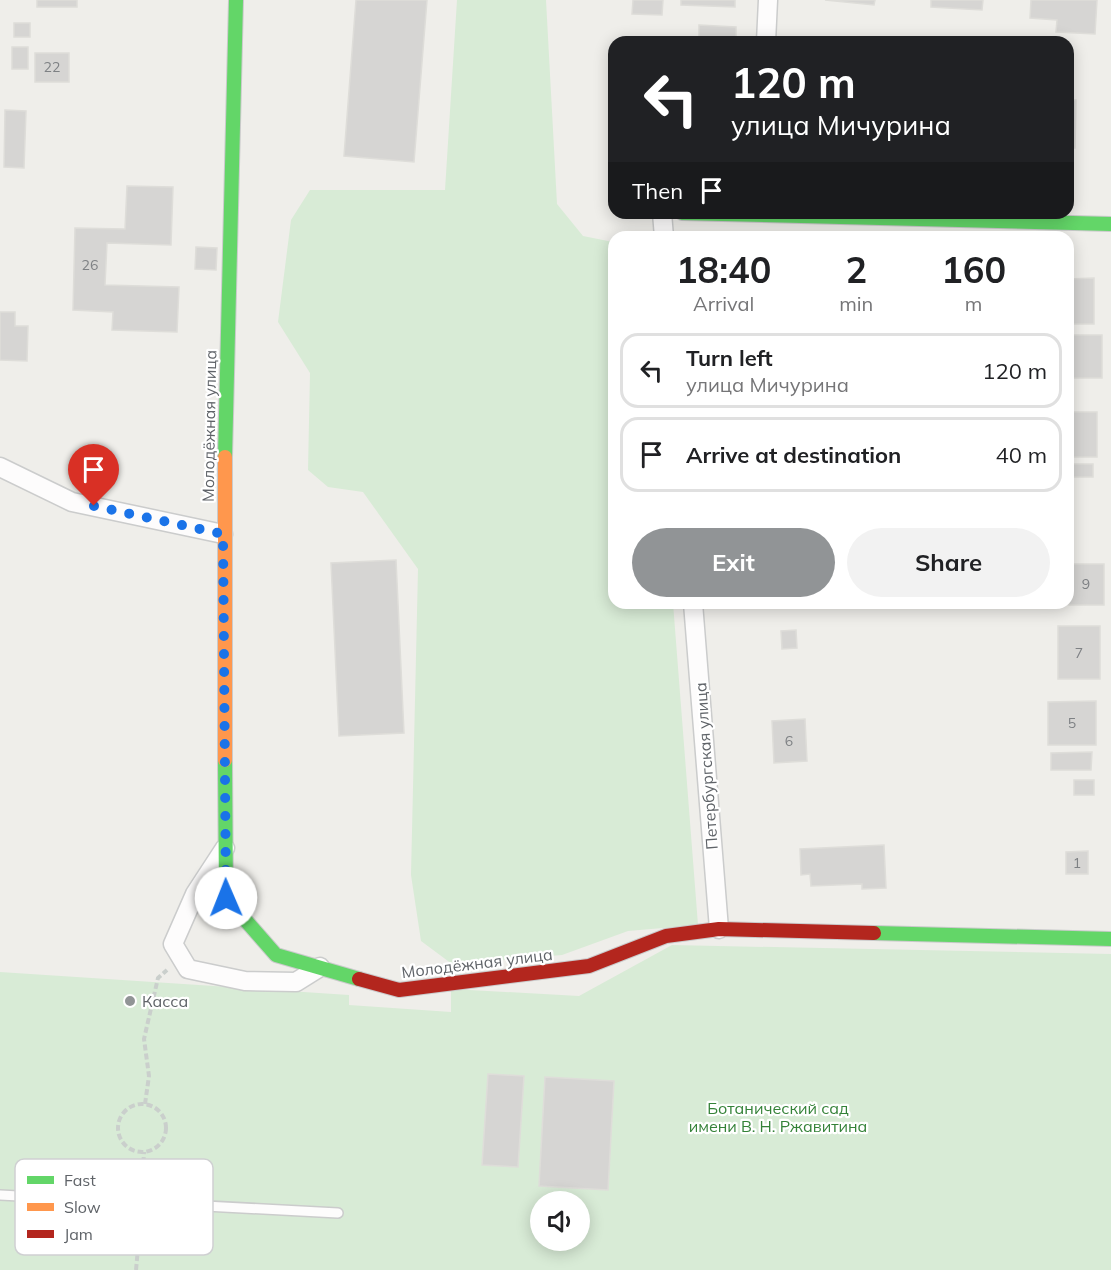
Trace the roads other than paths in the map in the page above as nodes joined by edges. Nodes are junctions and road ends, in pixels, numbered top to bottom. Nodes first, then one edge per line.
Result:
1 (236, 0) edge
2 (768, 0) edge
3 (766, 36) edge
4 (934, 219) edge
5 (1111, 224) edge
6 (0, 467) edge
7 (223, 534) junction
8 (693, 609) edge
9 (225, 848) junction
10 (718, 929) junction
11 (1111, 939) edge
12 (320, 968) junction
13 (0, 1195) edge
14 (15, 1196) edge
15 (213, 1205) edge
16 (338, 1213) dead end

1 - 7 street, Молодёжная улица
2 - 3 street
4 - 5 street
6 - 7 street
7 - 9 street, Молодёжная улица
8 - 10 street, Петербургская улица
9 - 12 street, Молодёжная улица
9 - 12 street
10 - 11 street, Молодёжная улица
10 - 12 street, Молодёжная улица
13 - 14 lane
15 - 16 lane

